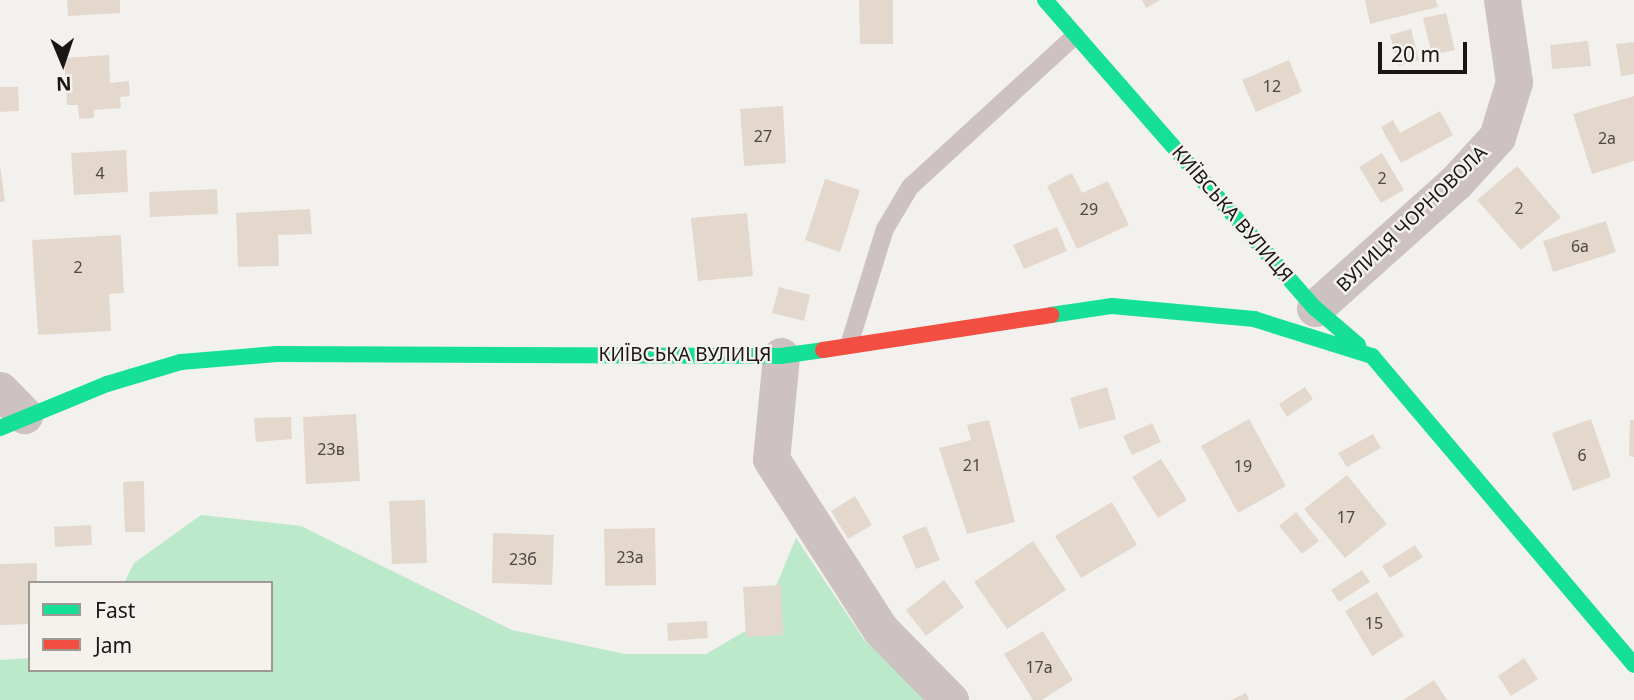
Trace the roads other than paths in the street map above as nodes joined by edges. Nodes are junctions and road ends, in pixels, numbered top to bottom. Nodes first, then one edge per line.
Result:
1 (1045, 0) edge
2 (1502, 0) edge
3 (1075, 36) junction
4 (1315, 308) junction
5 (849, 345) junction
6 (781, 356) junction
7 (1372, 356) junction
8 (8, 411) edge
9 (1634, 665) edge
10 (950, 700) edge

1 - 3 street, КИЇВСЬКА ВУЛИЦЯ
2 - 4 street, ВУЛИЦЯ ЧОРНОВОЛА
3 - 4 street, КИЇВСЬКА ВУЛИЦЯ
3 - 5 lane
4 - 7 street, КИЇВСЬКА ВУЛИЦЯ
5 - 6 street, КИЇВСЬКА ВУЛИЦЯ
5 - 7 street, КИЇВСЬКА ВУЛИЦЯ
6 - 8 street, КИЇВСЬКА ВУЛИЦЯ
6 - 10 street
7 - 9 street, КИЇВСЬКА ВУЛИЦЯ

